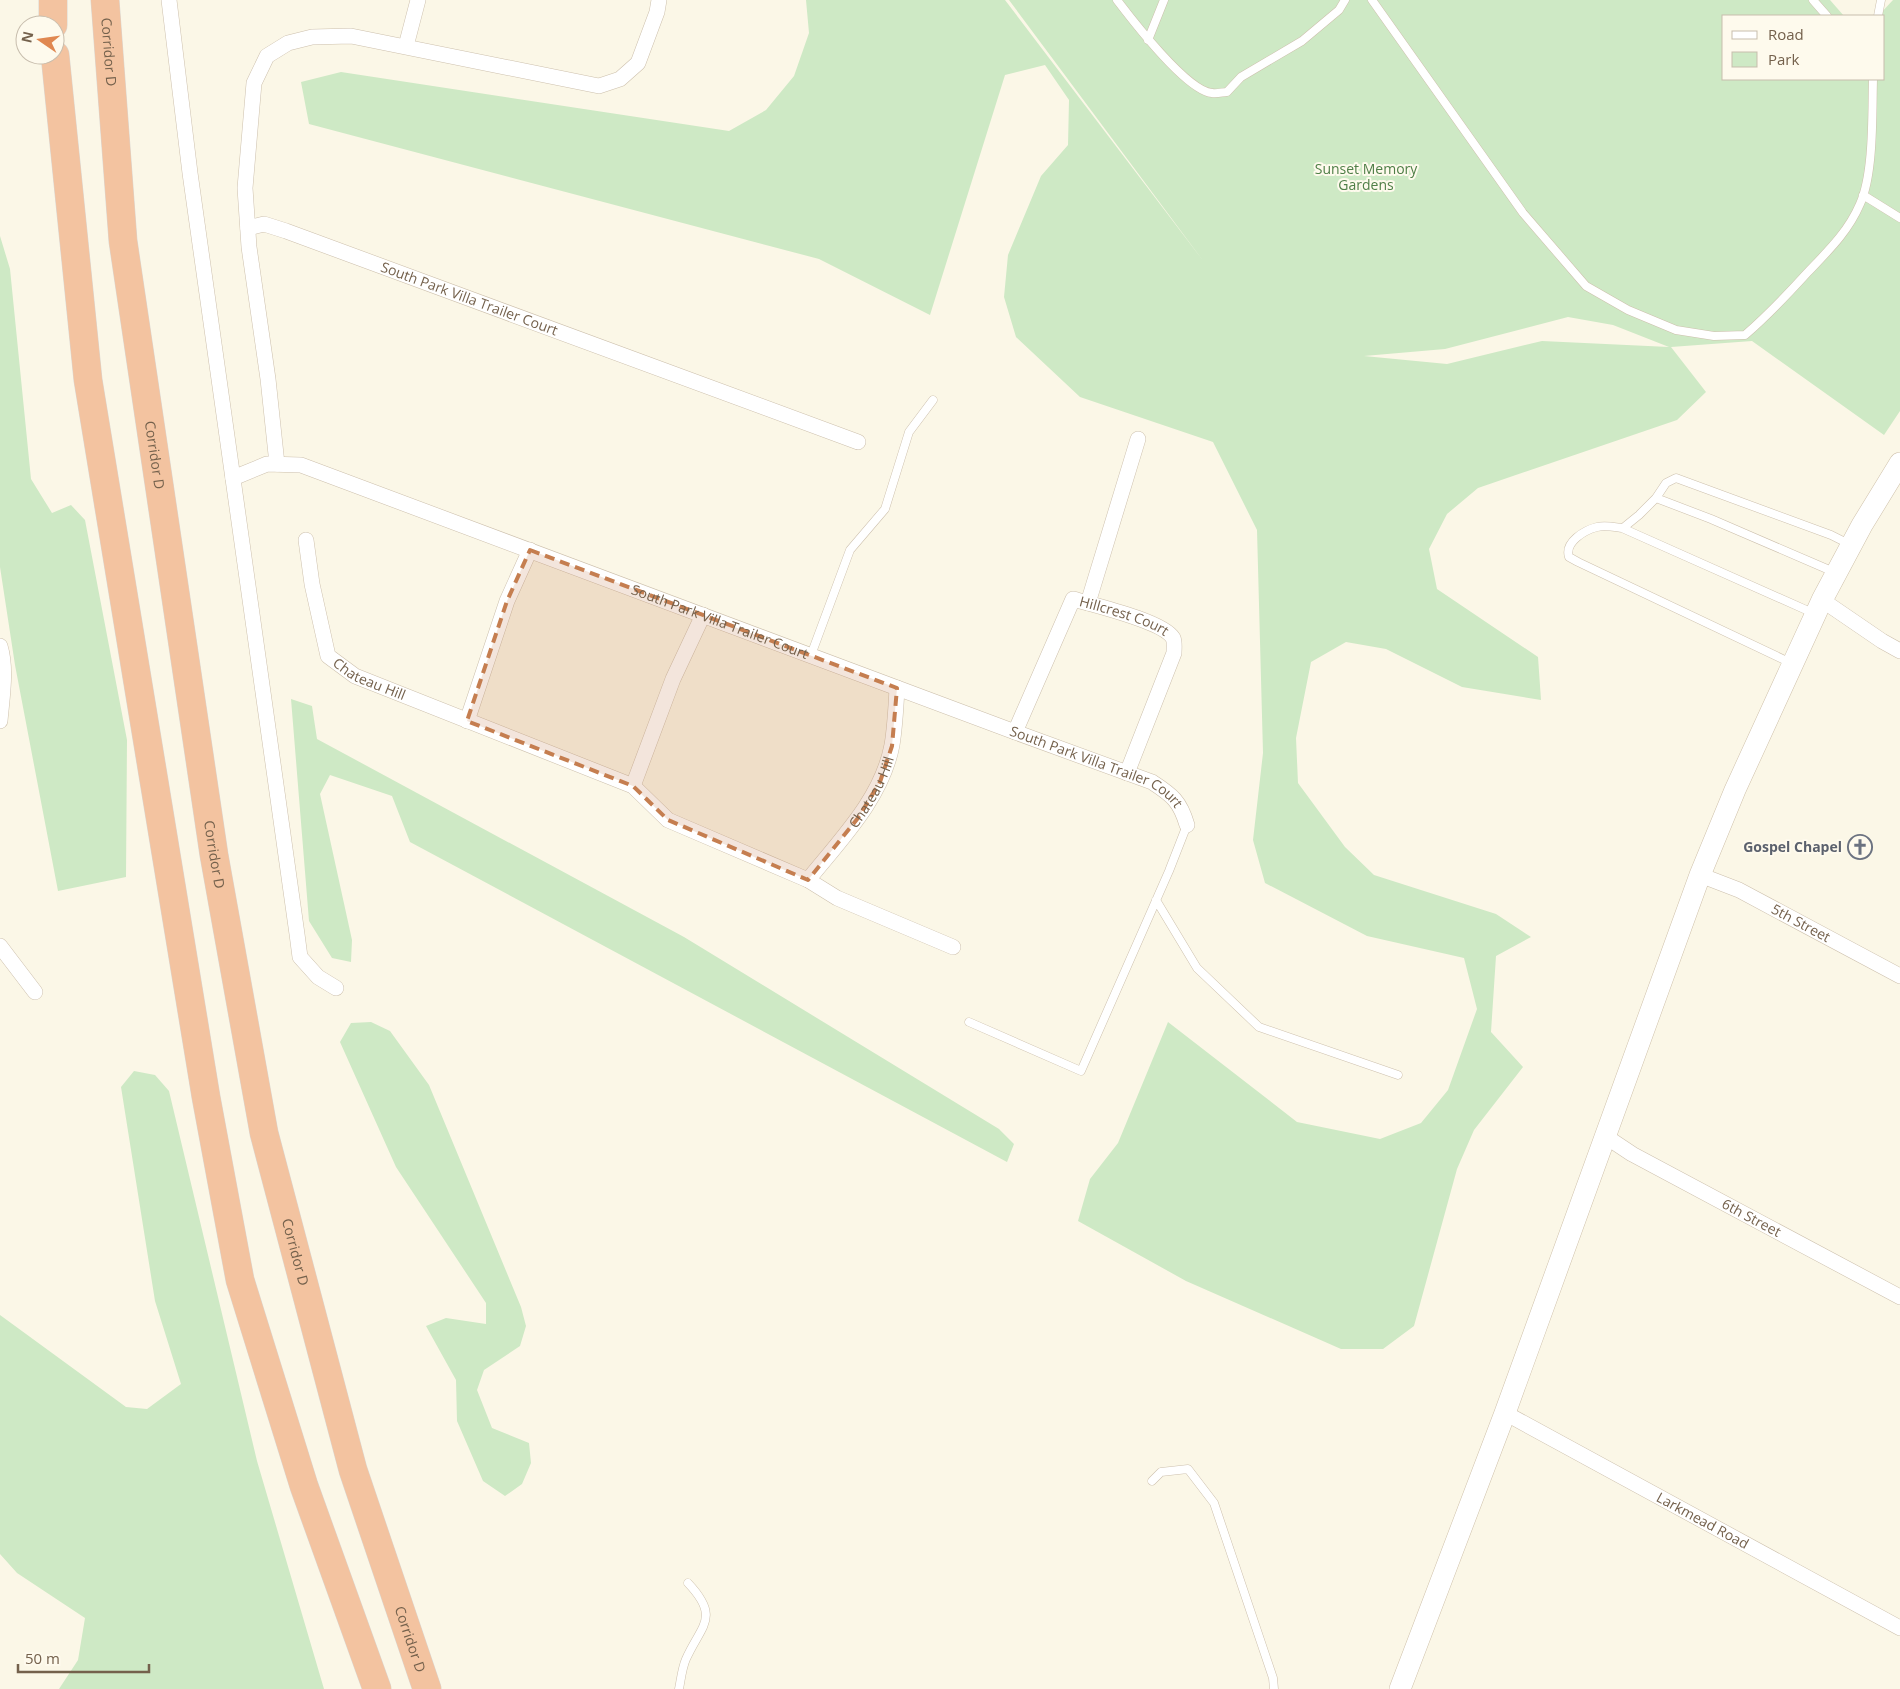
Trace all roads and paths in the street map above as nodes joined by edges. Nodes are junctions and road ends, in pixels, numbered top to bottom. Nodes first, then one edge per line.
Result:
1 (53, 0) edge
2 (105, 0) edge
3 (169, 0) edge
4 (418, 0) edge
5 (659, 0) edge
6 (1117, 0) edge
7 (1164, 0) edge
8 (1345, 0) edge
9 (1372, 0) edge
10 (1813, 0) edge
11 (1881, 0) edge
12 (54, 15) edge
13 (1826, 15) edge
14 (1878, 15) edge
15 (1148, 40) junction
16 (406, 46) junction
17 (56, 65) edge
18 (1873, 80) edge
19 (1863, 195) junction
20 (1900, 218) edge
21 (248, 228) junction
22 (933, 400) dead end
23 (1138, 439) dead end
24 (858, 442) dead end
25 (277, 464) junction
26 (1900, 464) edge
27 (233, 478) junction
28 (1656, 498) junction
29 (1623, 528) junction
30 (306, 540) dead end
31 (1852, 545) junction
32 (530, 550) junction
33 (1837, 573) junction
34 (1088, 603) junction
35 (1819, 607) junction
36 (703, 615) junction
37 (0, 646) edge
38 (1900, 651) edge
39 (810, 655) junction
40 (1792, 664) junction
41 (897, 688) junction
42 (0, 721) edge
43 (467, 722) junction
44 (1015, 732) junction
45 (1127, 773) junction
46 (633, 786) junction
47 (1187, 825) joint
48 (1700, 875) junction
49 (808, 880) junction
50 (1156, 900) junction
51 (0, 946) edge
52 (954, 947) dead end
53 (1900, 976) edge
54 (336, 988) dead end
55 (35, 992) dead end
56 (969, 1022) dead end
57 (1398, 1075) dead end
58 (1605, 1136) junction
59 (1900, 1297) edge
60 (1505, 1413) junction
61 (1152, 1481) dead end
62 (688, 1583) dead end
63 (1900, 1628) edge
64 (377, 1689) edge
65 (427, 1689) edge
66 (679, 1689) edge
67 (1274, 1689) edge
68 (1400, 1689) edge

1 - 12 highway
2 - 65 highway, Corridor D
3 - 27 street
4 - 16 street
5 - 16 street
6 - 15 lane
7 - 15 lane
8 - 15 lane
9 - 19 lane
10 - 13 lane
11 - 14 lane
16 - 21 street
17 - 64 highway
18 - 19 lane
19 - 20 lane
21 - 24 street, South Park Villa Trailer Court
21 - 25 street
22 - 39 lane
23 - 34 street
25 - 27 street, South Park Villa Trailer Court
25 - 32 street, South Park Villa Trailer Court
26 - 31 main road
27 - 54 street
28 - 29 lane
28 - 31 lane
28 - 33 lane
29 - 35 lane
29 - 40 lane
30 - 43 street, Chateau Hill
31 - 33 main road
32 - 36 street, South Park Villa Trailer Court
32 - 43 street
33 - 35 main road
34 - 44 street, Hillcrest Court
34 - 45 street, Hillcrest Court
35 - 38 street
35 - 40 main road
36 - 39 street, South Park Villa Trailer Court
36 - 46 street
37 - 42 street
39 - 41 street, South Park Villa Trailer Court
40 - 48 main road
41 - 44 street, South Park Villa Trailer Court
41 - 49 street, Chateau Hill
43 - 46 street, Chateau Hill
44 - 45 street, South Park Villa Trailer Court
45 - 47 street, South Park Villa Trailer Court
46 - 49 street, Chateau Hill
47 - 50 lane
48 - 53 street, 5th Street
48 - 58 main road
49 - 52 street, Chateau Hill
50 - 56 lane
50 - 57 lane
51 - 55 street
58 - 59 street, 6th Street
58 - 60 main road
60 - 63 street, Larkmead Road
60 - 68 main road
61 - 67 lane
62 - 66 lane

